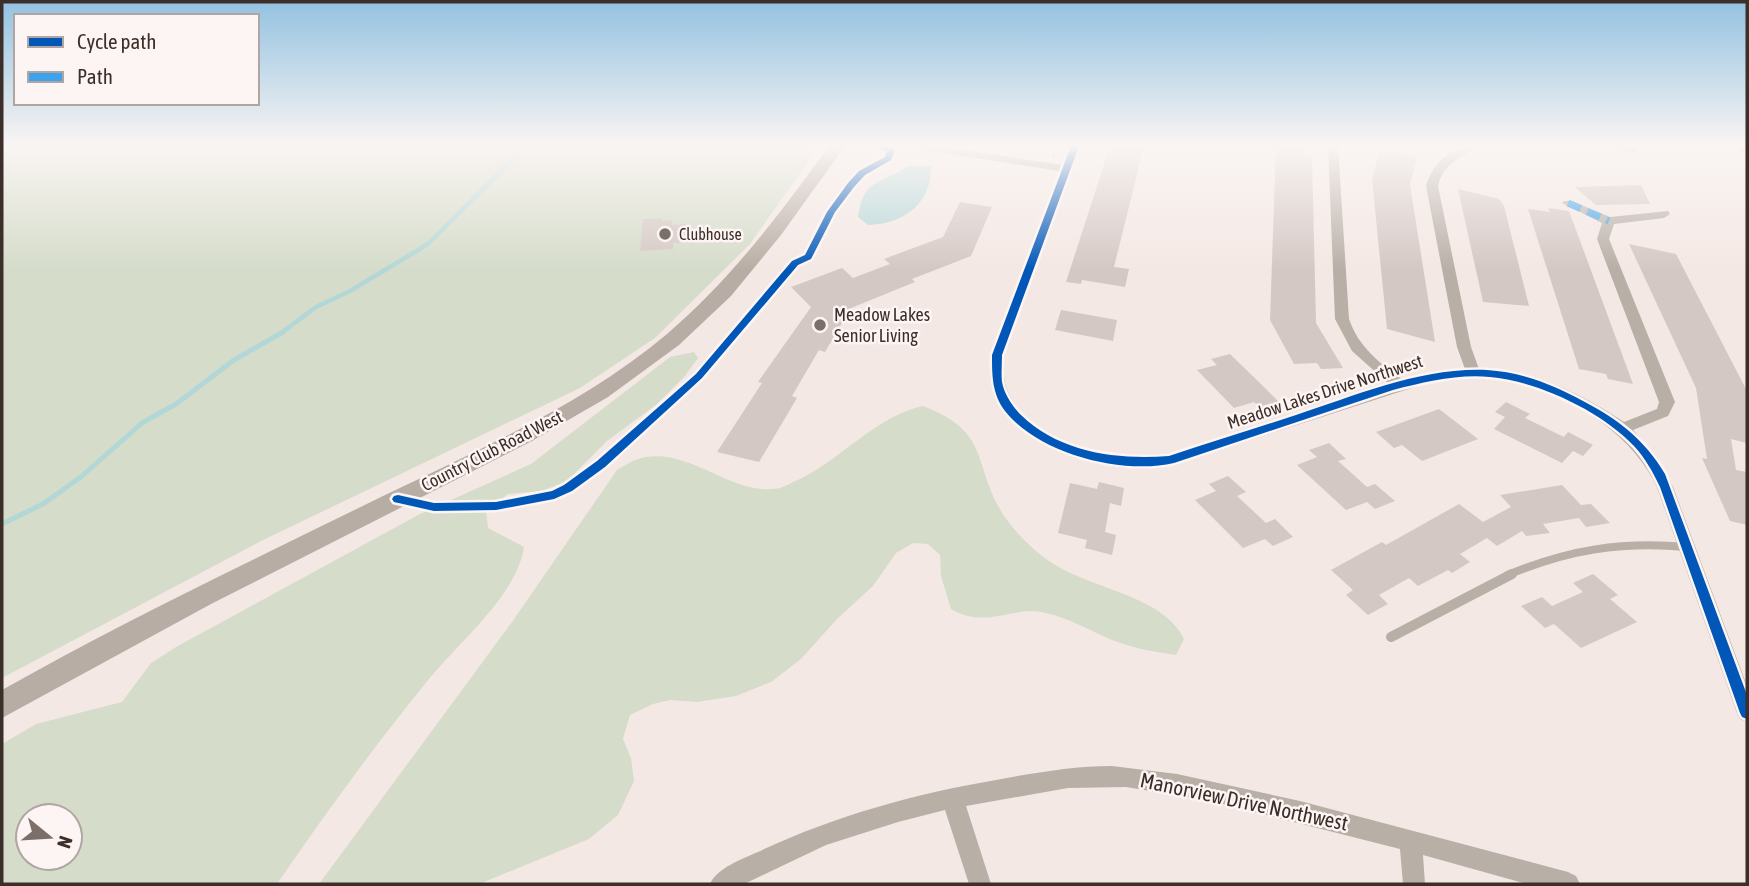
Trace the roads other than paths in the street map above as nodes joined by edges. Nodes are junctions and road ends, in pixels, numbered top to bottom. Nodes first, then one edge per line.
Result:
1 (806, 187) edge
2 (1059, 187) edge
3 (1335, 187) edge
4 (1432, 187) edge
5 (1568, 203) dead end
6 (1664, 214) dead end
7 (1609, 221) junction
8 (1473, 372) junction
9 (1398, 383) junction
10 (1622, 429) junction
11 (1686, 547) junction
12 (1391, 637) dead end
13 (2, 705) edge
14 (1747, 713) edge
15 (952, 797) junction
16 (1411, 841) junction
17 (722, 884) edge
18 (979, 884) edge
19 (1414, 884) edge
20 (1568, 884) edge

1 - 13 main road, Country Club Road West
2 - 9 street, Meadow Lakes Drive Northwest
3 - 9 street
4 - 8 street
5 - 7 street
6 - 7 street
7 - 10 street
8 - 9 street, Meadow Lakes Drive Northwest
8 - 10 street, Meadow Lakes Drive Northwest
10 - 11 street, Meadow Lakes Drive Northwest
11 - 12 lane
11 - 14 street, Meadow Lakes Drive Northwest
15 - 16 street, Manorview Drive Northwest
15 - 17 street, Manorview Drive Northwest
15 - 18 street
16 - 19 street
16 - 20 street, Manorview Drive Northwest

